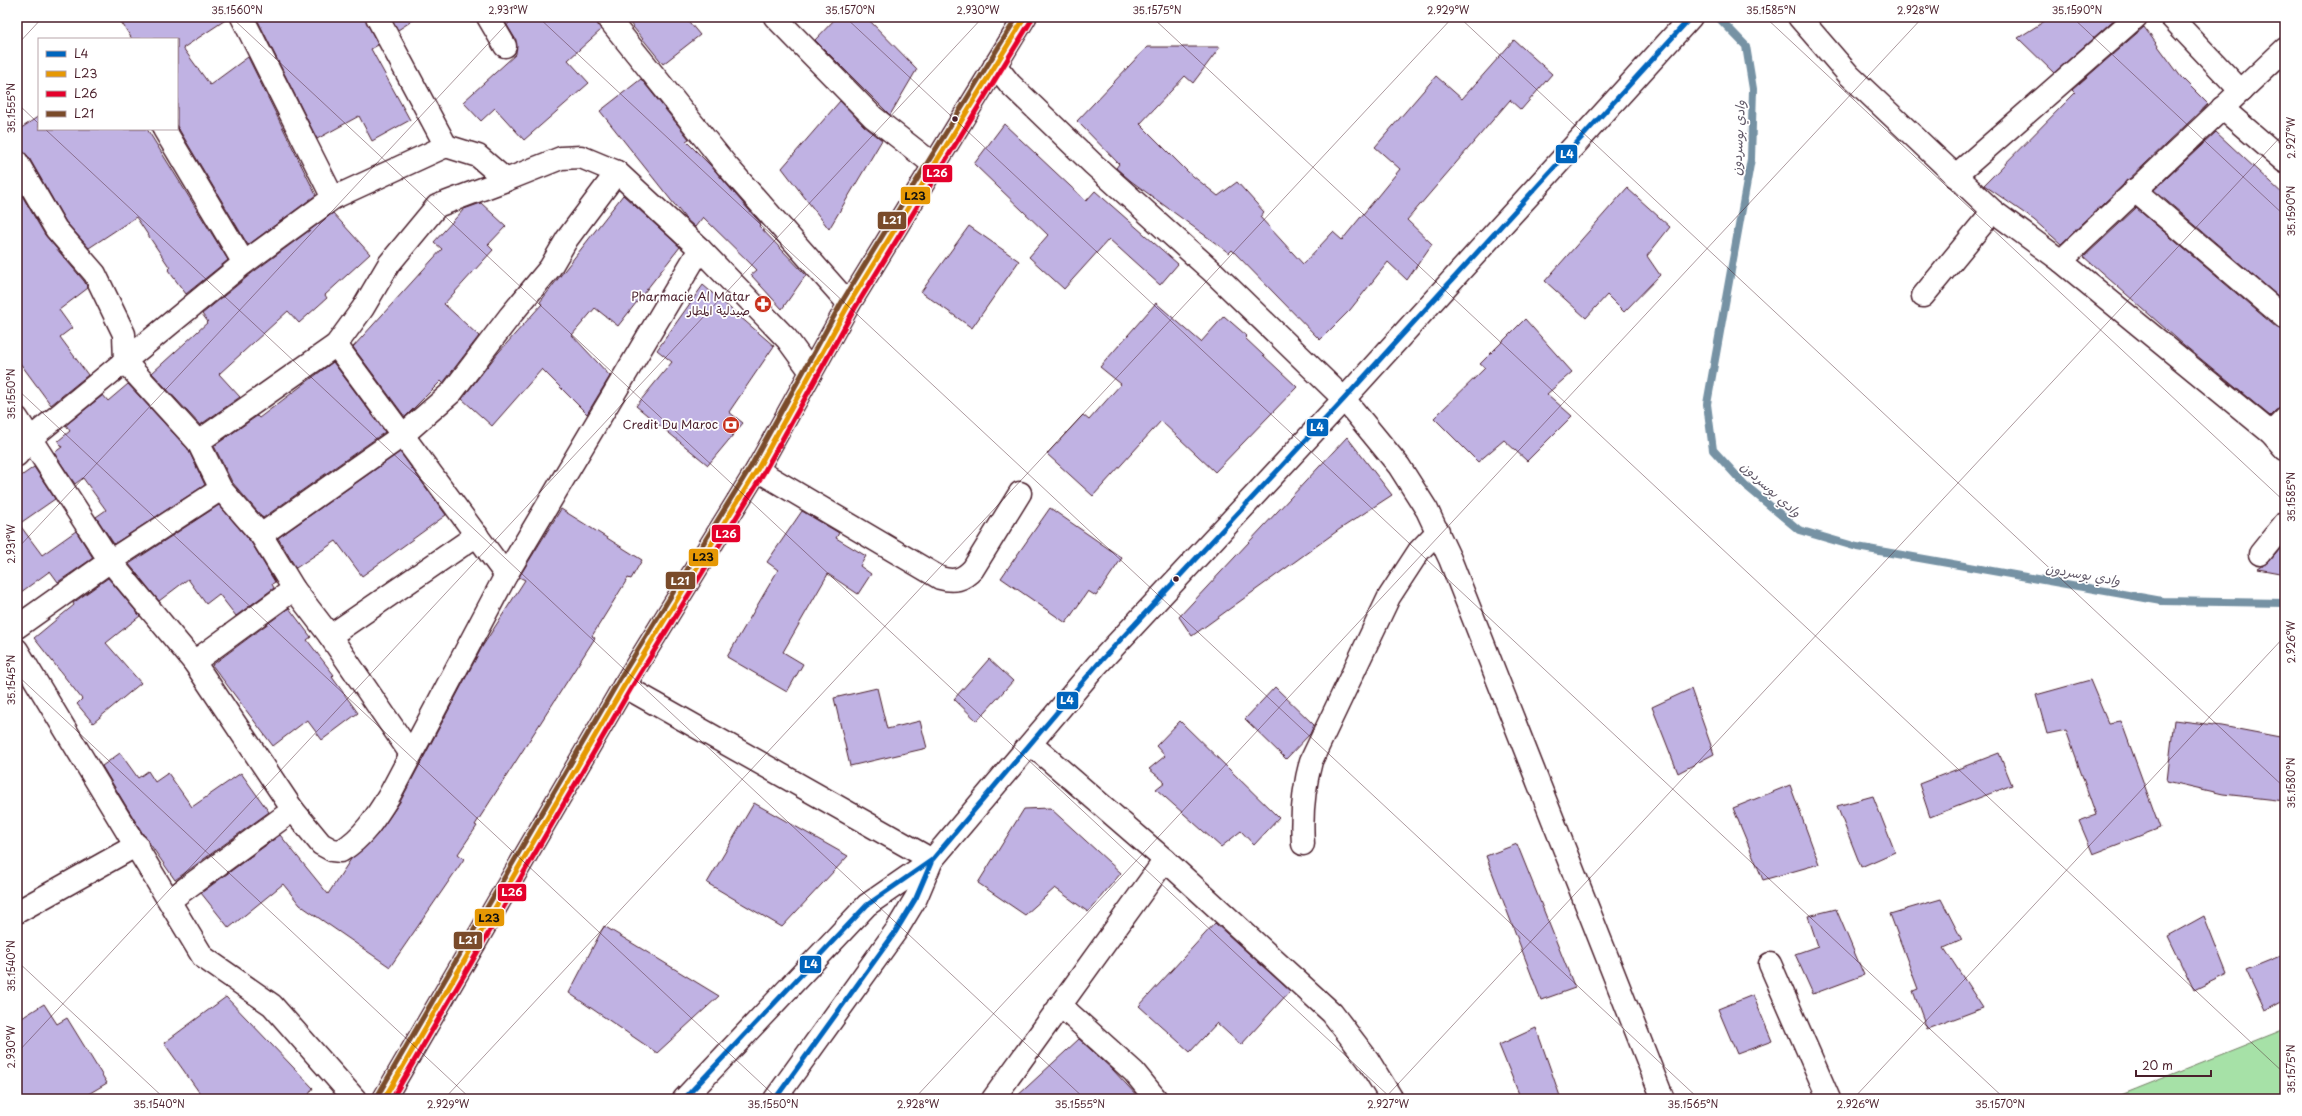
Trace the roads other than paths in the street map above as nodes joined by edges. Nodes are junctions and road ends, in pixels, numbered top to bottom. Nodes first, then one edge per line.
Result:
1 (242, 17) edge
2 (378, 17) edge
3 (488, 17) edge
4 (607, 17) edge
5 (775, 17) edge
6 (1025, 17) edge
7 (1799, 17) edge
8 (2136, 17) edge
9 (2171, 17) edge
10 (1687, 22) edge
11 (505, 46) dead end
12 (2285, 49) edge
13 (995, 65) junction
14 (2241, 91) junction
15 (2222, 108) junction
16 (165, 130) edge
17 (446, 146) junction
18 (17, 162) edge
19 (2285, 162) edge
20 (933, 164) junction
21 (617, 172) junction
22 (1954, 176) junction
23 (506, 180) junction
24 (2134, 190) junction
25 (334, 198) junction
26 (1993, 211) junction
27 (700, 249) junction
28 (2061, 261) junction
29 (244, 263) junction
30 (1923, 296) dead end
31 (849, 304) junction
32 (2285, 318) edge
33 (336, 345) junction
34 (125, 362) junction
35 (811, 372) junction
36 (1344, 399) junction
37 (17, 418) edge
38 (2280, 434) edge
39 (403, 435) junction
40 (198, 442) junction
41 (24, 447) edge
42 (757, 470) junction
43 (221, 489) junction
44 (1020, 493) dead end
45 (2285, 523) edge
46 (1438, 531) junction
47 (261, 534) junction
48 (477, 535) junction
49 (2260, 554) dead end
50 (110, 561) junction
51 (506, 576) junction
52 (294, 589) junction
53 (17, 627) edge
54 (330, 636) junction
55 (17, 650) edge
56 (194, 662) junction
57 (624, 686) junction
58 (1031, 744) junction
59 (411, 754) junction
60 (293, 810) junction
61 (1303, 844) dead end
62 (137, 846) junction
63 (932, 860) junction
64 (1165, 860) junction
65 (170, 900) junction
66 (17, 912) edge
67 (1770, 964) dead end
68 (1060, 1005) junction
69 (355, 1099) edge
70 (384, 1099) edge
71 (684, 1099) edge
72 (775, 1099) edge
73 (992, 1099) edge
74 (1156, 1099) edge
75 (1392, 1099) edge
76 (1663, 1099) edge
77 (1829, 1099) edge

1 - 25 street
2 - 17 street
3 - 11 street
4 - 31 street
5 - 20 street
6 - 13 street
7 - 22 street
8 - 22 street
9 - 14 street
10 - 36 street
12 - 14 street
13 - 20 street
13 - 36 street
14 - 15 street
15 - 19 street
15 - 24 street
16 - 29 street
17 - 23 street
17 - 25 street
18 - 34 street
20 - 31 street
21 - 23 street
21 - 27 street
21 - 39 street
22 - 26 street
23 - 33 street
24 - 28 street
24 - 32 street
25 - 29 street
26 - 28 street
26 - 30 street
27 - 35 street
27 - 51 street
28 - 38 street
29 - 34 street
31 - 35 street
33 - 39 street
33 - 40 street
34 - 40 street
34 - 41 street
35 - 42 street
36 - 46 street
36 - 58 street
37 - 41 street
39 - 47 street
39 - 48 street
40 - 43 street
41 - 50 street
42 - 44 street
42 - 57 street
43 - 47 street
43 - 50 street
45 - 49 street
46 - 61 street
46 - 76 street
47 - 52 street
48 - 51 street
48 - 54 street
50 - 53 street
50 - 56 street
51 - 59 street
52 - 54 street
52 - 56 street
54 - 59 street
55 - 62 street
56 - 60 street
57 - 63 street
57 - 70 street
58 - 63 street
58 - 64 street
59 - 60 street
60 - 65 street
62 - 65 street
62 - 66 street
63 - 71 street
63 - 72 street
64 - 68 street
64 - 75 street
65 - 69 street
67 - 77 street
68 - 73 street
68 - 74 street

